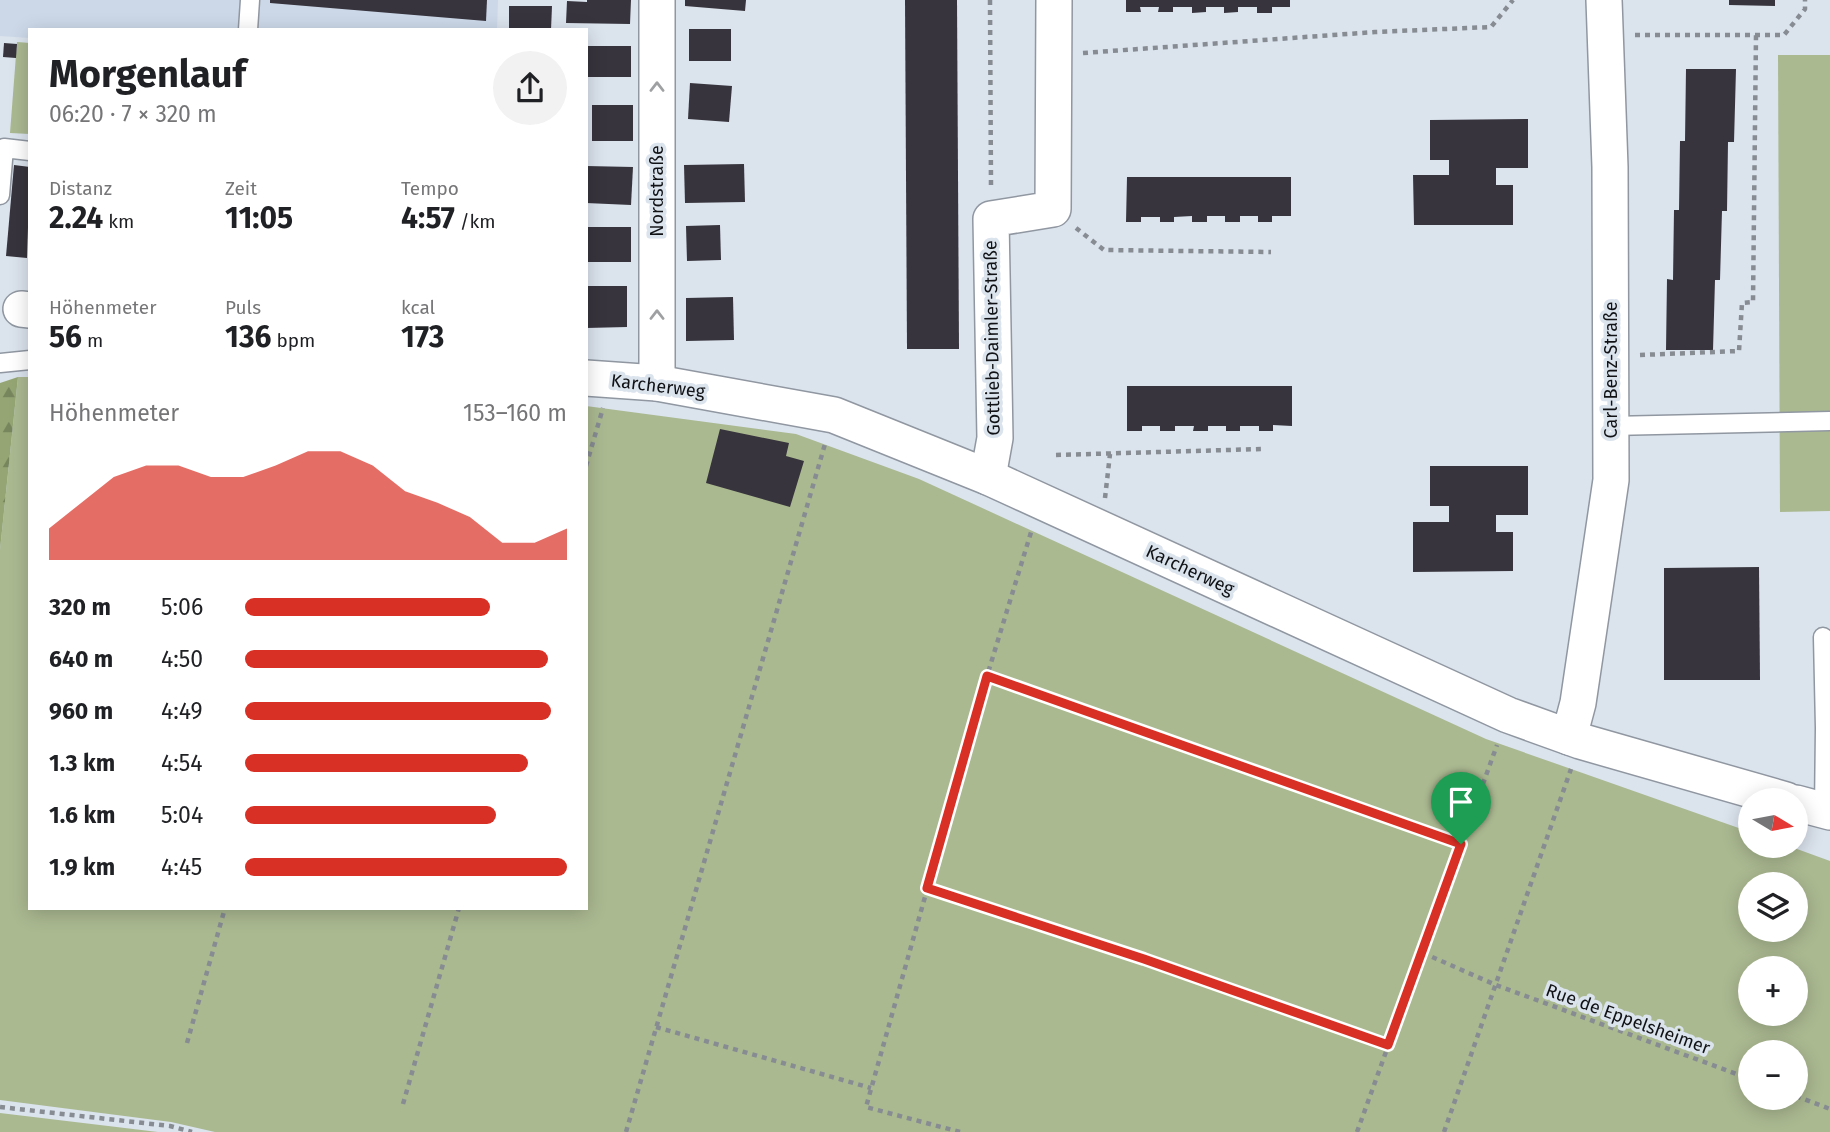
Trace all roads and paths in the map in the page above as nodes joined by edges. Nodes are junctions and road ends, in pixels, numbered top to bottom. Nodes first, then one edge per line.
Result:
1 (250, 0) edge
2 (657, 0) edge
3 (990, 0) edge
4 (1054, 0) edge
5 (1513, 0) edge
6 (1604, 0) edge
7 (1805, 0) edge
8 (248, 28) edge
9 (1605, 35) junction
10 (1756, 35) junction
11 (1054, 55) junction
12 (28, 151) edge
13 (0, 195) edge
14 (1053, 209) junction
15 (991, 219) junction
16 (1270, 252) dead end
17 (1611, 356) junction
18 (28, 360) edge
19 (0, 363) edge
20 (599, 379) edge
21 (657, 383) junction
22 (834, 415) junction
23 (1830, 421) edge
24 (1611, 426) junction
25 (1262, 449) dead end
26 (588, 453) edge
27 (1110, 454) junction
28 (1056, 455) dead end
29 (988, 477) junction
30 (1032, 529) dead end
31 (1101, 530) junction
32 (1823, 637) dead end
33 (987, 676) junction
34 (1508, 715) junction
35 (1572, 747) junction
36 (1738, 788) edge
37 (1817, 808) edge
38 (1461, 844) junction
39 (927, 888) junction
40 (224, 910) edge
41 (458, 910) edge
42 (1423, 953) junction
43 (1496, 985) junction
44 (656, 1027) junction
45 (187, 1043) dead end
46 (1388, 1045) junction
47 (1738, 1075) edge
48 (871, 1088) junction
49 (1808, 1101) edge
50 (403, 1104) dead end
51 (0, 1107) edge
52 (1830, 1109) edge
53 (192, 1132) edge
54 (626, 1132) edge
55 (960, 1132) edge
56 (1357, 1132) edge
57 (1444, 1132) edge

1 - 8 lane
21 -> 2 street, Nordstraße
3 - 15 path
4 - 11 street
5 - 11 path
6 - 9 street, Carl-Benz-Straße
7 - 10 path
9 - 10 path
9 - 17 street, Carl-Benz-Straße
10 - 17 path
11 - 14 street
12 - 13 lane
14 - 15 street, Gottlieb-Daimler-Straße
14 - 16 path
15 - 29 street, Gottlieb-Daimler-Straße
17 - 24 street, Carl-Benz-Straße
18 - 19 lane
20 - 21 street, Karcherweg
20 - 26 path
21 - 22 street, Karcherweg
22 - 29 street, Karcherweg
22 - 44 path
23 - 24 lane
24 - 35 street, Carl-Benz-Straße
25 - 27 path
27 - 28 path
27 - 31 path
29 - 31 street, Karcherweg
30 - 33 path
31 - 34 street, Karcherweg
32 - 37 lane
33 - 38 path
33 - 39 path
34 - 35 street, Karcherweg
34 - 38 path
35 - 36 street, Karcherweg
35 - 43 path
38 - 42 path
39 - 46 path
39 - 48 path
40 - 45 path
41 - 50 path
42 - 43 path, Rue de Eppelsheimer
42 - 46 path
43 - 47 path, Rue de Eppelsheimer
43 - 57 path
44 - 48 path
44 - 54 path
46 - 56 path
48 - 55 path
49 - 52 path
51 - 53 path

